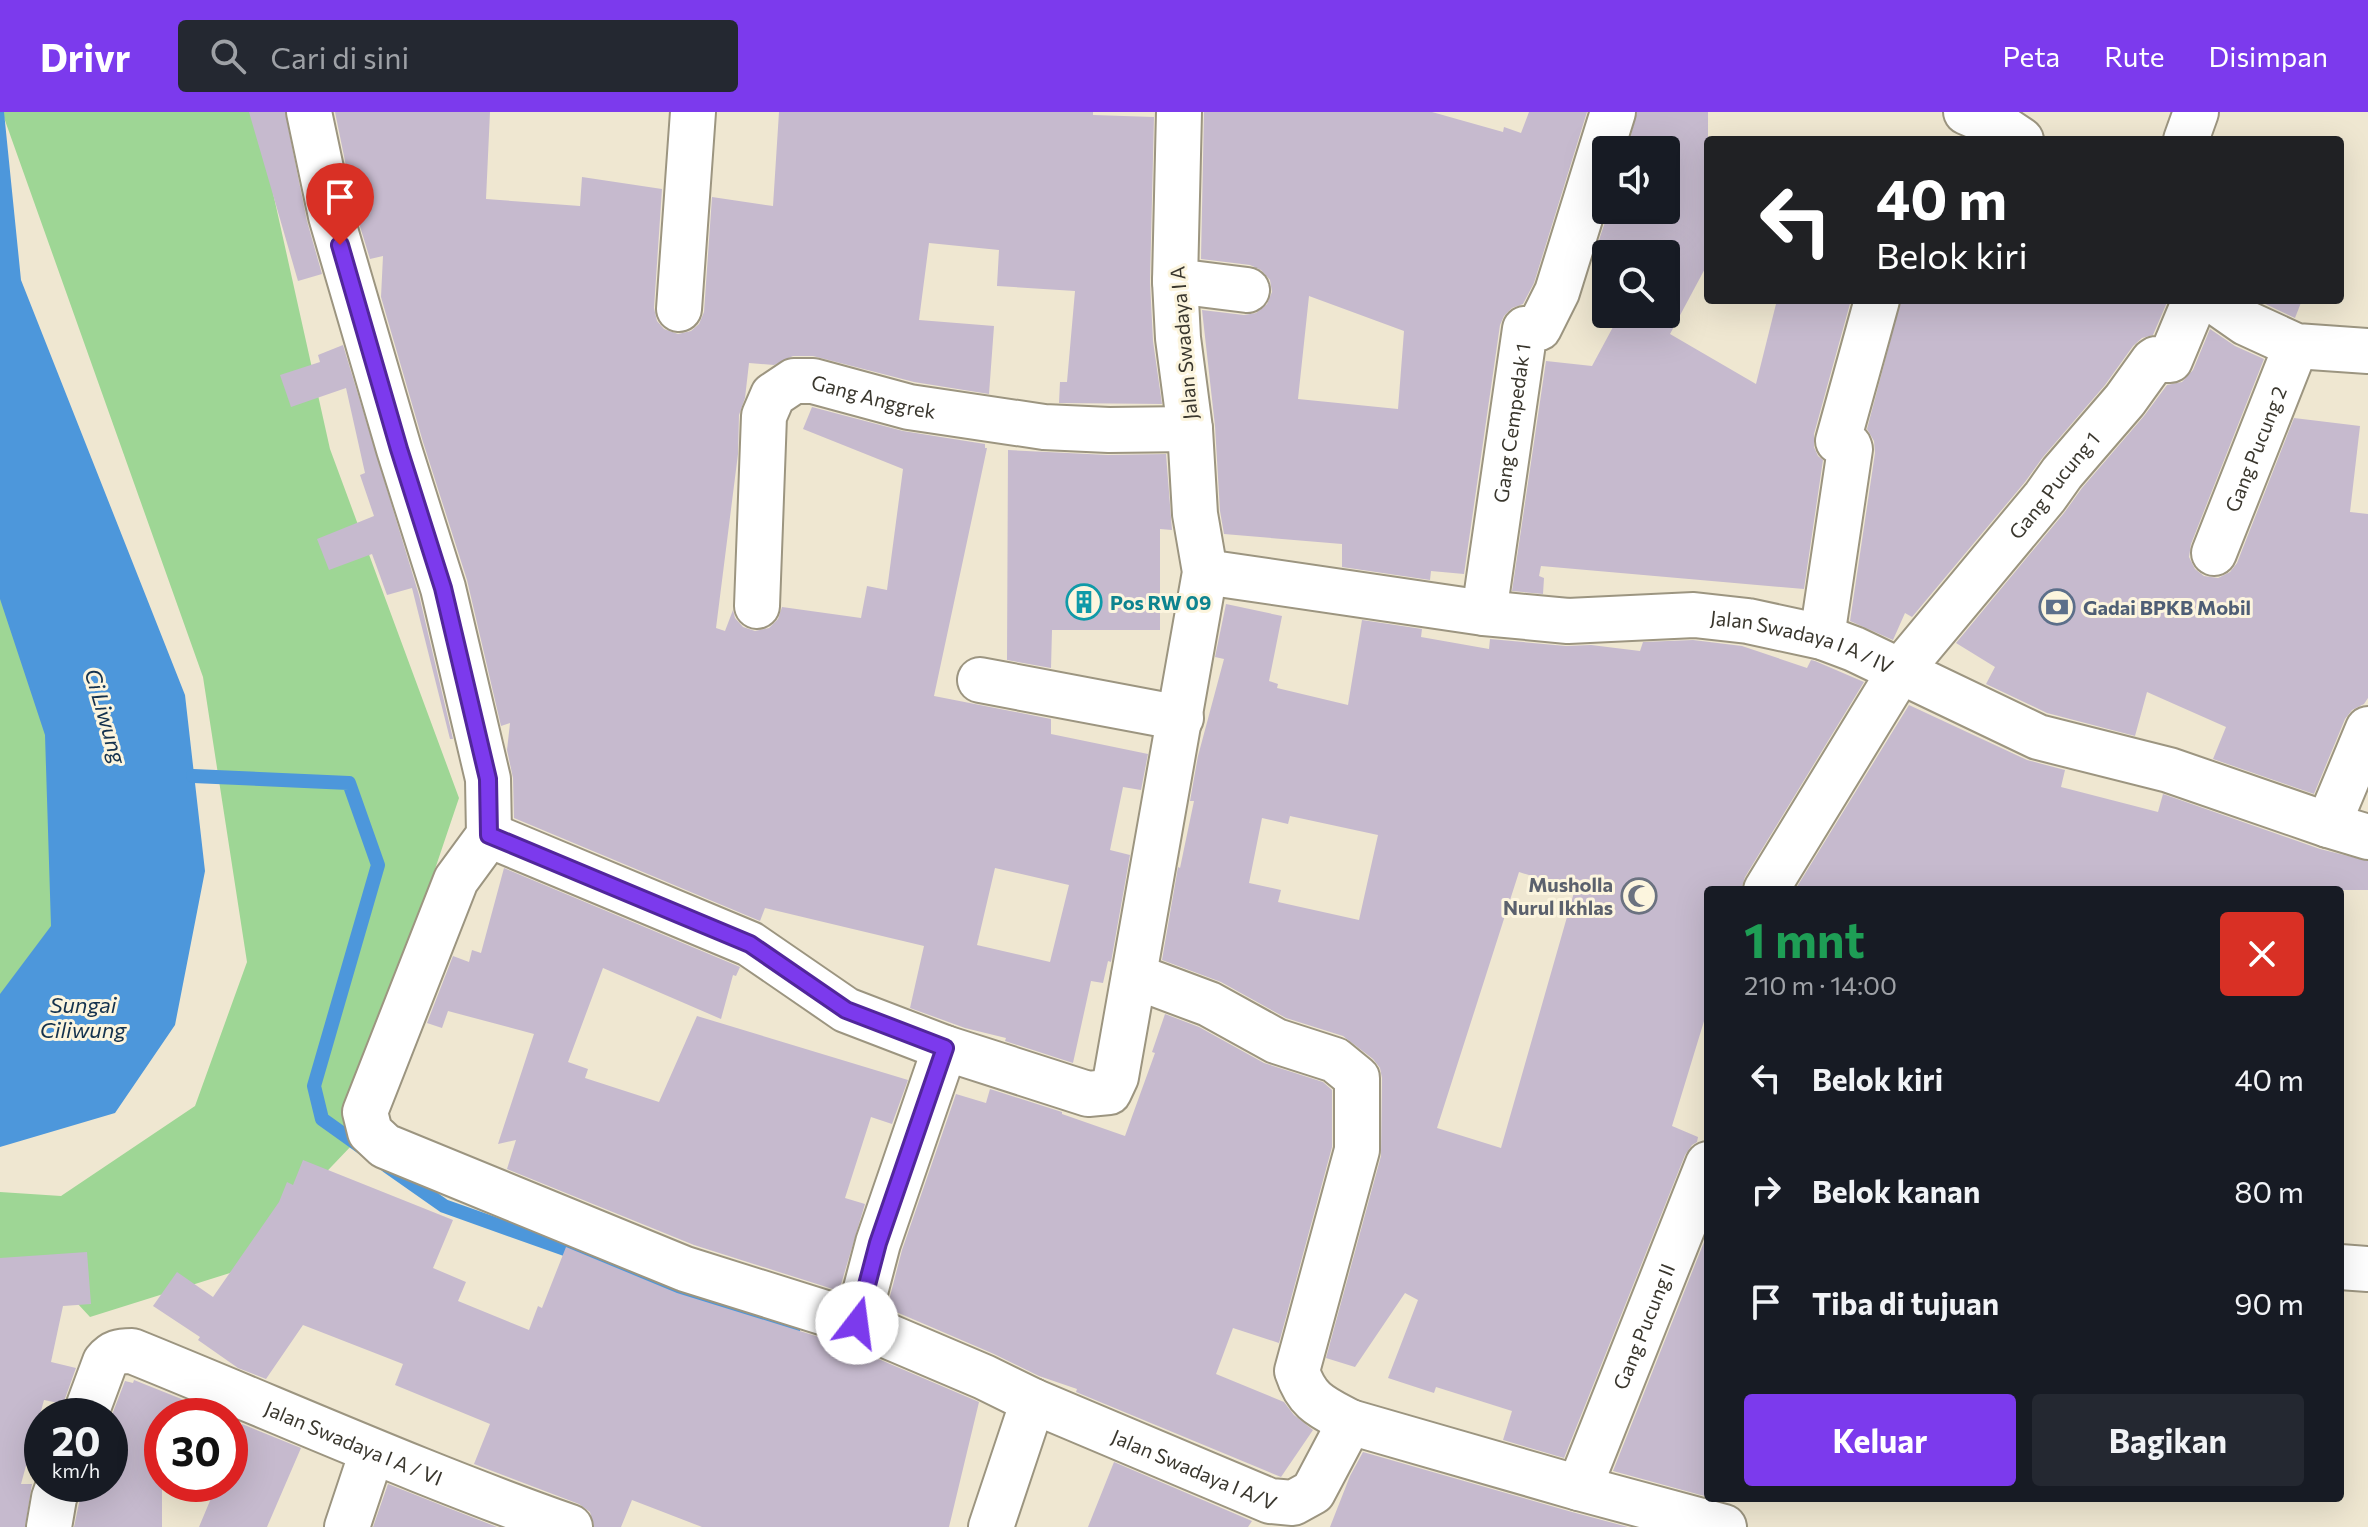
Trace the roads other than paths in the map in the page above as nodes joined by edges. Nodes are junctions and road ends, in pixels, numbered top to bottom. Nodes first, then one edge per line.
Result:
1 (309, 112) edge
2 (693, 112) edge
3 (1179, 112) edge
4 (1613, 112) edge
5 (1966, 112) edge
6 (2196, 112) edge
7 (2008, 136) edge
8 (2187, 136) edge
9 (1175, 281) junction
10 (1247, 290) dead end
11 (1876, 304) edge
12 (2193, 304) edge
13 (2219, 304) edge
14 (679, 309) dead end
15 (2296, 346) junction
16 (2368, 351) edge
17 (1190, 429) junction
18 (2214, 553) dead end
19 (1205, 572) junction
20 (757, 606) dead end
21 (1484, 613) junction
22 (1822, 637) junction
23 (1900, 671) junction
24 (980, 680) dead end
25 (1181, 718) junction
26 (2368, 729) edge
27 (2348, 831) edge
28 (489, 835) junction
29 (1768, 886) edge
30 (1134, 976) junction
31 (945, 1048) junction
32 (1704, 1174) edge
33 (2344, 1267) edge
34 (2368, 1269) edge
35 (857, 1323) junction
36 (92, 1398) edge
37 (1033, 1401) junction
38 (1350, 1422) junction
39 (372, 1452) junction
40 (1579, 1488) junction
41 (53, 1502) edge
42 (49, 1527) edge
43 (347, 1527) edge
44 (570, 1527) edge
45 (991, 1527) edge
46 (1724, 1527) edge

1 - 28 street
2 - 14 street
3 - 9 street, Jalan Swadaya I A
4 - 21 street, Gang Cempedak 1
5 - 7 street
6 - 8 street
9 - 10 street
9 - 17 street, Jalan Swadaya I A
11 - 22 street
12 - 23 street, Gang Pucung 1
13 - 15 street
15 - 16 street
15 - 18 street, Gang Pucung 2
17 - 19 street, Jalan Swadaya I A
17 - 20 street, Gang Anggrek
19 - 21 street, Jalan Swadaya I A / IV
19 - 25 street, Jalan Swadaya I A
21 - 22 street, Jalan Swadaya I A / IV
22 - 23 street, Jalan Swadaya I A / IV
23 - 27 street, Jalan Swadaya I A / IV
23 - 29 street
24 - 25 street
25 - 30 street, Jalan Swadaya I A
26 - 27 street
28 - 31 street
28 - 35 street, Jalan Swadaya I A/V
30 - 31 street, Jalan Swadaya I A
30 - 38 street
31 - 35 street
32 - 40 street, Gang Pucung II
33 - 34 street
35 - 37 street, Jalan Swadaya I A/V
36 - 39 street, Jalan Swadaya I A / VI
37 - 38 street, Jalan Swadaya I A/V
37 - 45 street
38 - 40 street
39 - 43 street
39 - 44 street, Jalan Swadaya I A / VI
40 - 46 street
41 - 42 street

